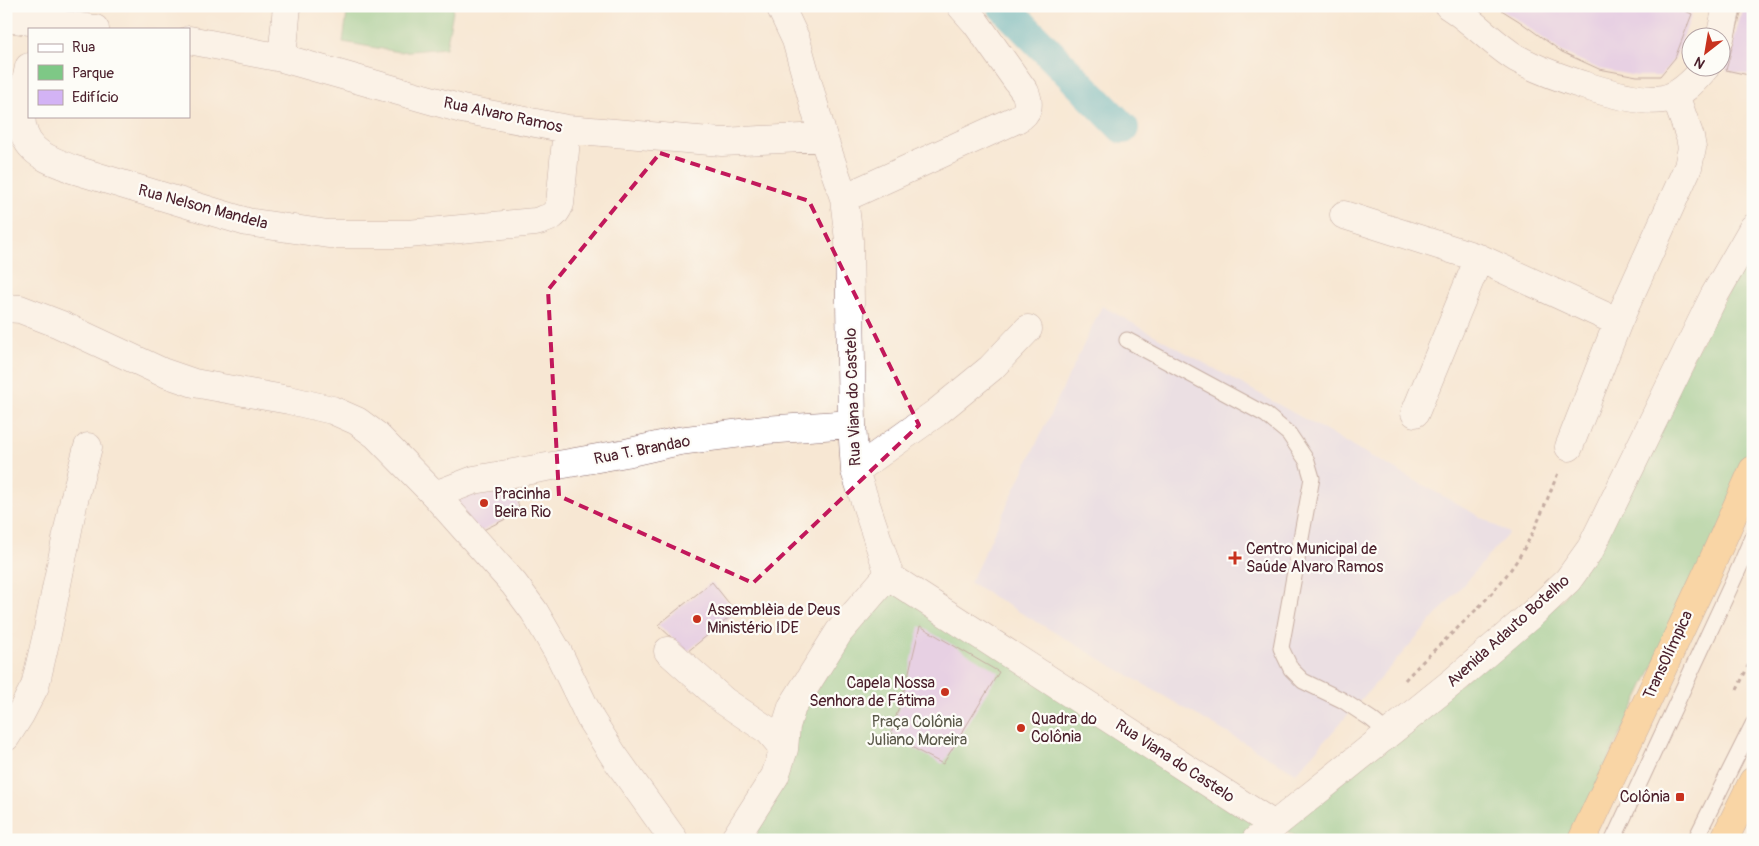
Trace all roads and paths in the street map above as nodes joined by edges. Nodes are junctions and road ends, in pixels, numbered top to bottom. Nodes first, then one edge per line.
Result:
1 (287, 6) edge
2 (780, 6) edge
3 (961, 6) edge
4 (1449, 6) edge
5 (1726, 6) edge
6 (6, 18) edge
7 (37, 25) edge
8 (80, 28) edge
9 (1722, 28) edge
10 (190, 40) edge
11 (282, 58) junction
12 (28, 73) edge
13 (1696, 78) edge
14 (1675, 95) junction
15 (567, 129) junction
16 (823, 138) junction
17 (844, 198) junction
18 (1344, 215) dead end
19 (1753, 228) edge
20 (1479, 258) junction
21 (6, 308) edge
22 (1618, 322) junction
23 (1028, 329) dead end
24 (1127, 340) dead end
25 (1415, 413) dead end
26 (852, 424) junction
27 (88, 447) dead end
28 (1569, 447) joint
29 (1753, 470) edge
30 (855, 471) junction
31 (435, 496) junction
32 (1753, 535) edge
33 (890, 577) junction
34 (668, 651) dead end
35 (1753, 656) edge
36 (1401, 685) dead end
37 (1737, 690) dead end
38 (1753, 724) edge
39 (1388, 733) junction
40 (6, 738) edge
41 (784, 749) junction
42 (1753, 781) edge
43 (1265, 832) edge
44 (674, 840) edge
45 (734, 840) edge
46 (1582, 840) edge
47 (1614, 840) edge
48 (1695, 840) edge
49 (1724, 840) edge

1 - 11 street
2 - 16 street, Rua Viana do Castelo
3 - 17 street
4 - 14 street
5 - 9 street
6 - 7 street
7 - 8 street
10 - 11 street, Rua Alvaro Ramos
11 - 15 street, Rua Alvaro Ramos
12 - 15 street, Rua Nelson Mandela
13 - 14 street
14 - 22 street
15 - 16 street, Rua Alvaro Ramos
16 - 17 street, Rua Viana do Castelo
17 - 26 street, Rua Viana do Castelo
18 - 20 street
19 - 39 street, Avenida Adauto Botelho
20 - 22 street
20 - 25 street
21 - 31 street
22 - 28 street
23 - 30 street
24 - 39 lane
26 - 30 street, Rua Viana do Castelo
26 - 31 street, Rua T. Brandao
27 - 40 street
28 - 36 path
29 - 46 highway, TransOlímpica
30 - 33 street, Rua Viana do Castelo
31 - 44 street
32 - 47 lane, TransOlímpica
33 - 41 street
33 - 43 street, Rua Viana do Castelo
34 - 41 street
35 - 37 path
38 - 48 lane
39 - 43 street, Avenida Adauto Botelho
41 - 45 street
42 - 49 highway

